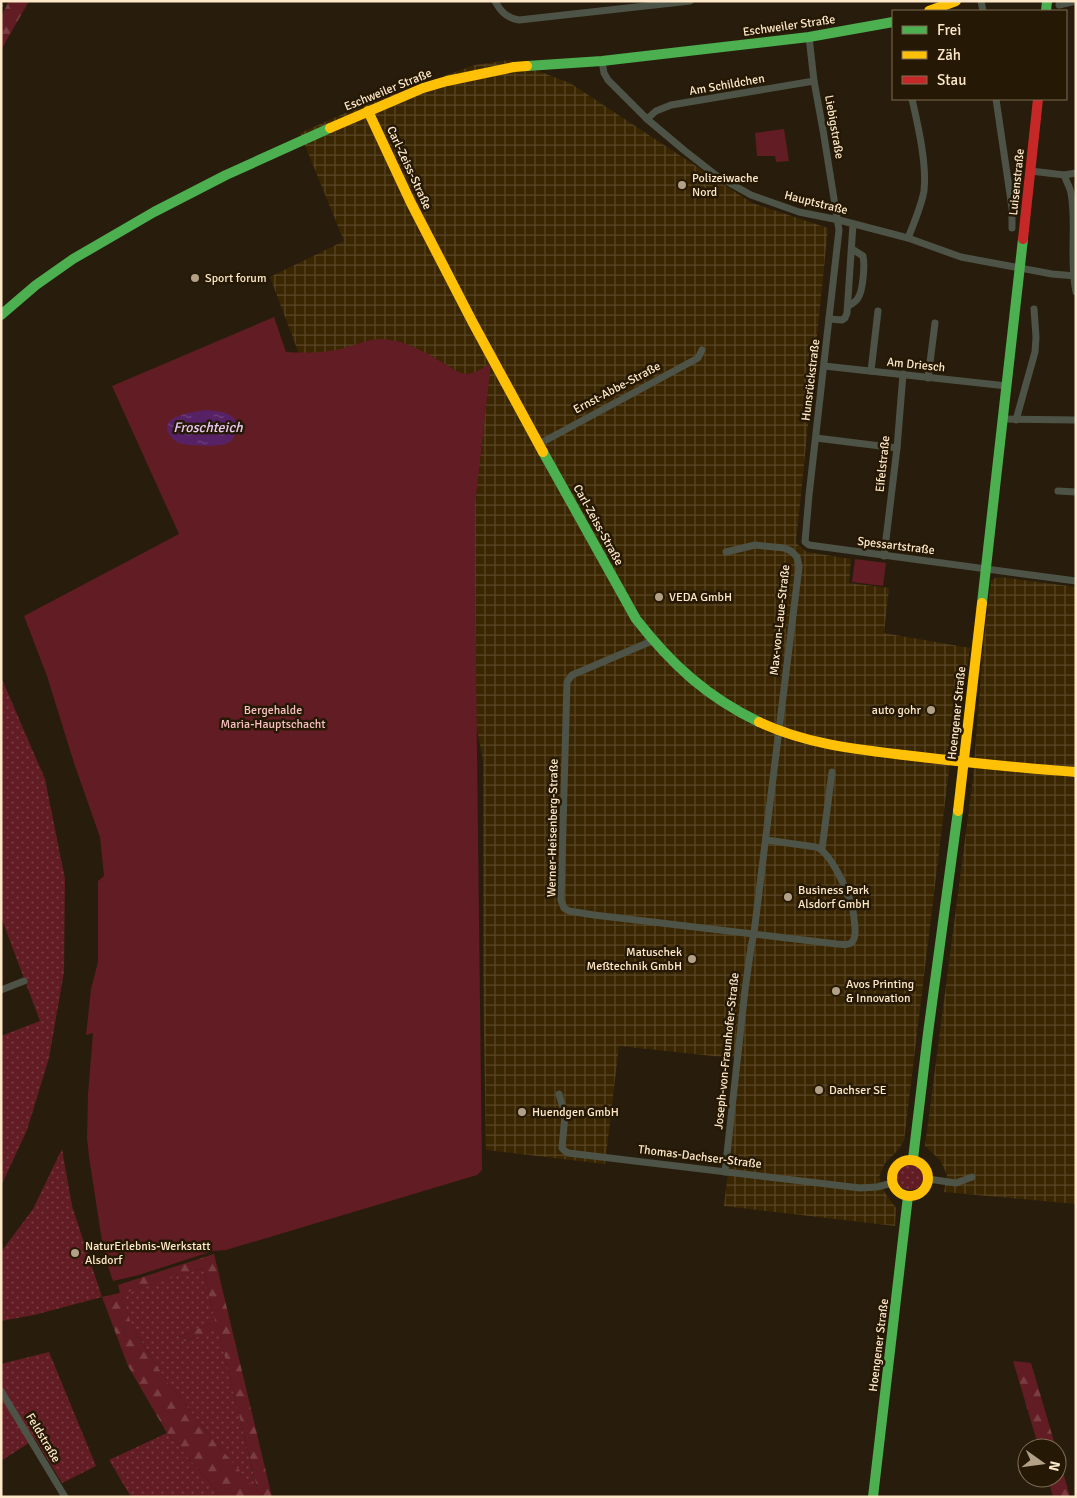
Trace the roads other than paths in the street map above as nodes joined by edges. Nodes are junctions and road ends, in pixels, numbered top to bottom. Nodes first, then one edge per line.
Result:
1 (495, 1) edge
2 (690, 1) edge
3 (956, 1) edge
4 (1076, 1) edge
5 (1059, 5) dead end
6 (931, 10) edge
7 (892, 22) edge
8 (809, 37) junction
9 (602, 61) junction
10 (814, 81) junction
11 (912, 100) edge
12 (996, 100) edge
13 (1038, 100) edge
14 (368, 111) junction
15 (647, 119) junction
16 (1031, 172) junction
17 (1076, 173) edge
18 (1064, 175) junction
19 (839, 220) junction
20 (853, 224) junction
21 (1012, 228) dead end
22 (908, 238) junction
23 (852, 249) junction
24 (1020, 268) junction
25 (1074, 276) edge
26 (1076, 292) edge
27 (848, 306) junction
28 (1034, 309) dead end
29 (878, 311) dead end
30 (1, 315) edge
31 (829, 320) junction
32 (935, 323) dead end
33 (702, 350) dead end
34 (824, 366) junction
35 (871, 371) junction
36 (903, 374) junction
37 (928, 378) junction
38 (1006, 386) junction
39 (1003, 419) junction
40 (1016, 420) junction
41 (1076, 420) edge
42 (816, 438) junction
43 (539, 444) junction
44 (897, 448) junction
45 (1058, 491) dead end
46 (1076, 492) edge
47 (805, 542) joint
48 (726, 552) dead end
49 (884, 556) junction
50 (986, 568) junction
51 (1076, 581) edge
52 (652, 641) junction
53 (779, 731) junction
54 (964, 763) junction
55 (832, 772) dead end
56 (1076, 772) edge
57 (766, 840) junction
58 (822, 849) junction
59 (754, 933) junction
60 (24, 981) dead end
61 (1, 990) edge
62 (559, 1094) dead end
63 (913, 1159) junction
64 (725, 1172) junction
65 (972, 1177) dead end
66 (928, 1179) junction
67 (892, 1183) junction
68 (908, 1196) junction
69 (1, 1390) edge
70 (65, 1497) edge
71 (873, 1497) edge

1 - 2 street
3 - 6 street
4 - 5 street
7 - 8 street, Eschweiler Straße
8 - 9 street, Eschweiler Straße
8 - 10 street, Liebigstraße
9 - 14 street, Eschweiler Straße
9 - 15 street, Hauptstraße
10 - 15 street, Am Schildchen
10 - 19 street, Liebigstraße
11 - 22 street
12 - 21 street
13 - 16 street, Luisenstraße
14 - 30 street, Eschweiler Straße
14 - 43 street, Carl-Zeiss-Straße
15 - 19 street, Hauptstraße
16 - 18 street
16 - 24 street, Luisenstraße
17 - 18 street
18 - 25 street
19 - 20 street, Hauptstraße
19 - 31 street, Hunsrückstraße
20 - 22 street, Hauptstraße
20 - 23 street
22 - 24 street, Hauptstraße
23 - 27 street
23 - 27 street
24 - 25 street, Hauptstraße
24 - 38 street, Hoengener Straße
25 - 26 street
27 - 31 street
28 - 40 street
29 - 35 street
31 - 34 street, Hunsrückstraße
32 - 37 street
33 - 43 street, Ernst-Abbe-Straße
34 - 35 street, Am Driesch
34 - 42 street, Hunsrückstraße
35 - 36 street, Am Driesch
36 - 37 street, Am Driesch
36 - 44 street, Eifelstraße
37 - 38 street, Am Driesch
38 - 39 street, Hoengener Straße
39 - 40 street
39 - 50 street, Hoengener Straße
40 - 41 street
42 - 44 street
42 - 47 street, Hunsrückstraße
43 - 52 street, Carl-Zeiss-Straße
44 - 49 street, Eifelstraße
45 - 46 street
47 - 49 street, Spessartstraße
48 - 53 street, Max-von-Laue-Straße
49 - 50 street, Spessartstraße
50 - 51 street, Spessartstraße
50 - 54 street, Hoengener Straße
52 - 53 street, Carl-Zeiss-Straße
52 - 59 street, Werner-Heisenberg-Straße
53 - 54 street, Carl-Zeiss-Straße
53 - 57 street, Joseph-von-Fraunhofer-Straße
54 - 56 street, Carl-Zeiss-Straße
54 - 63 street, Hoengener Straße
55 - 58 street
57 - 58 street
57 - 59 street, Joseph-von-Fraunhofer-Straße
58 - 59 street
59 - 64 street, Joseph-von-Fraunhofer-Straße
60 - 61 street
62 - 64 street, Thomas-Dachser-Straße
63 - 66 street
63 - 67 street
64 - 67 street, Thomas-Dachser-Straße
65 - 66 street
66 - 68 street
67 - 68 street
68 - 71 street, Hoengener Straße
69 - 70 street, Feldstraße

